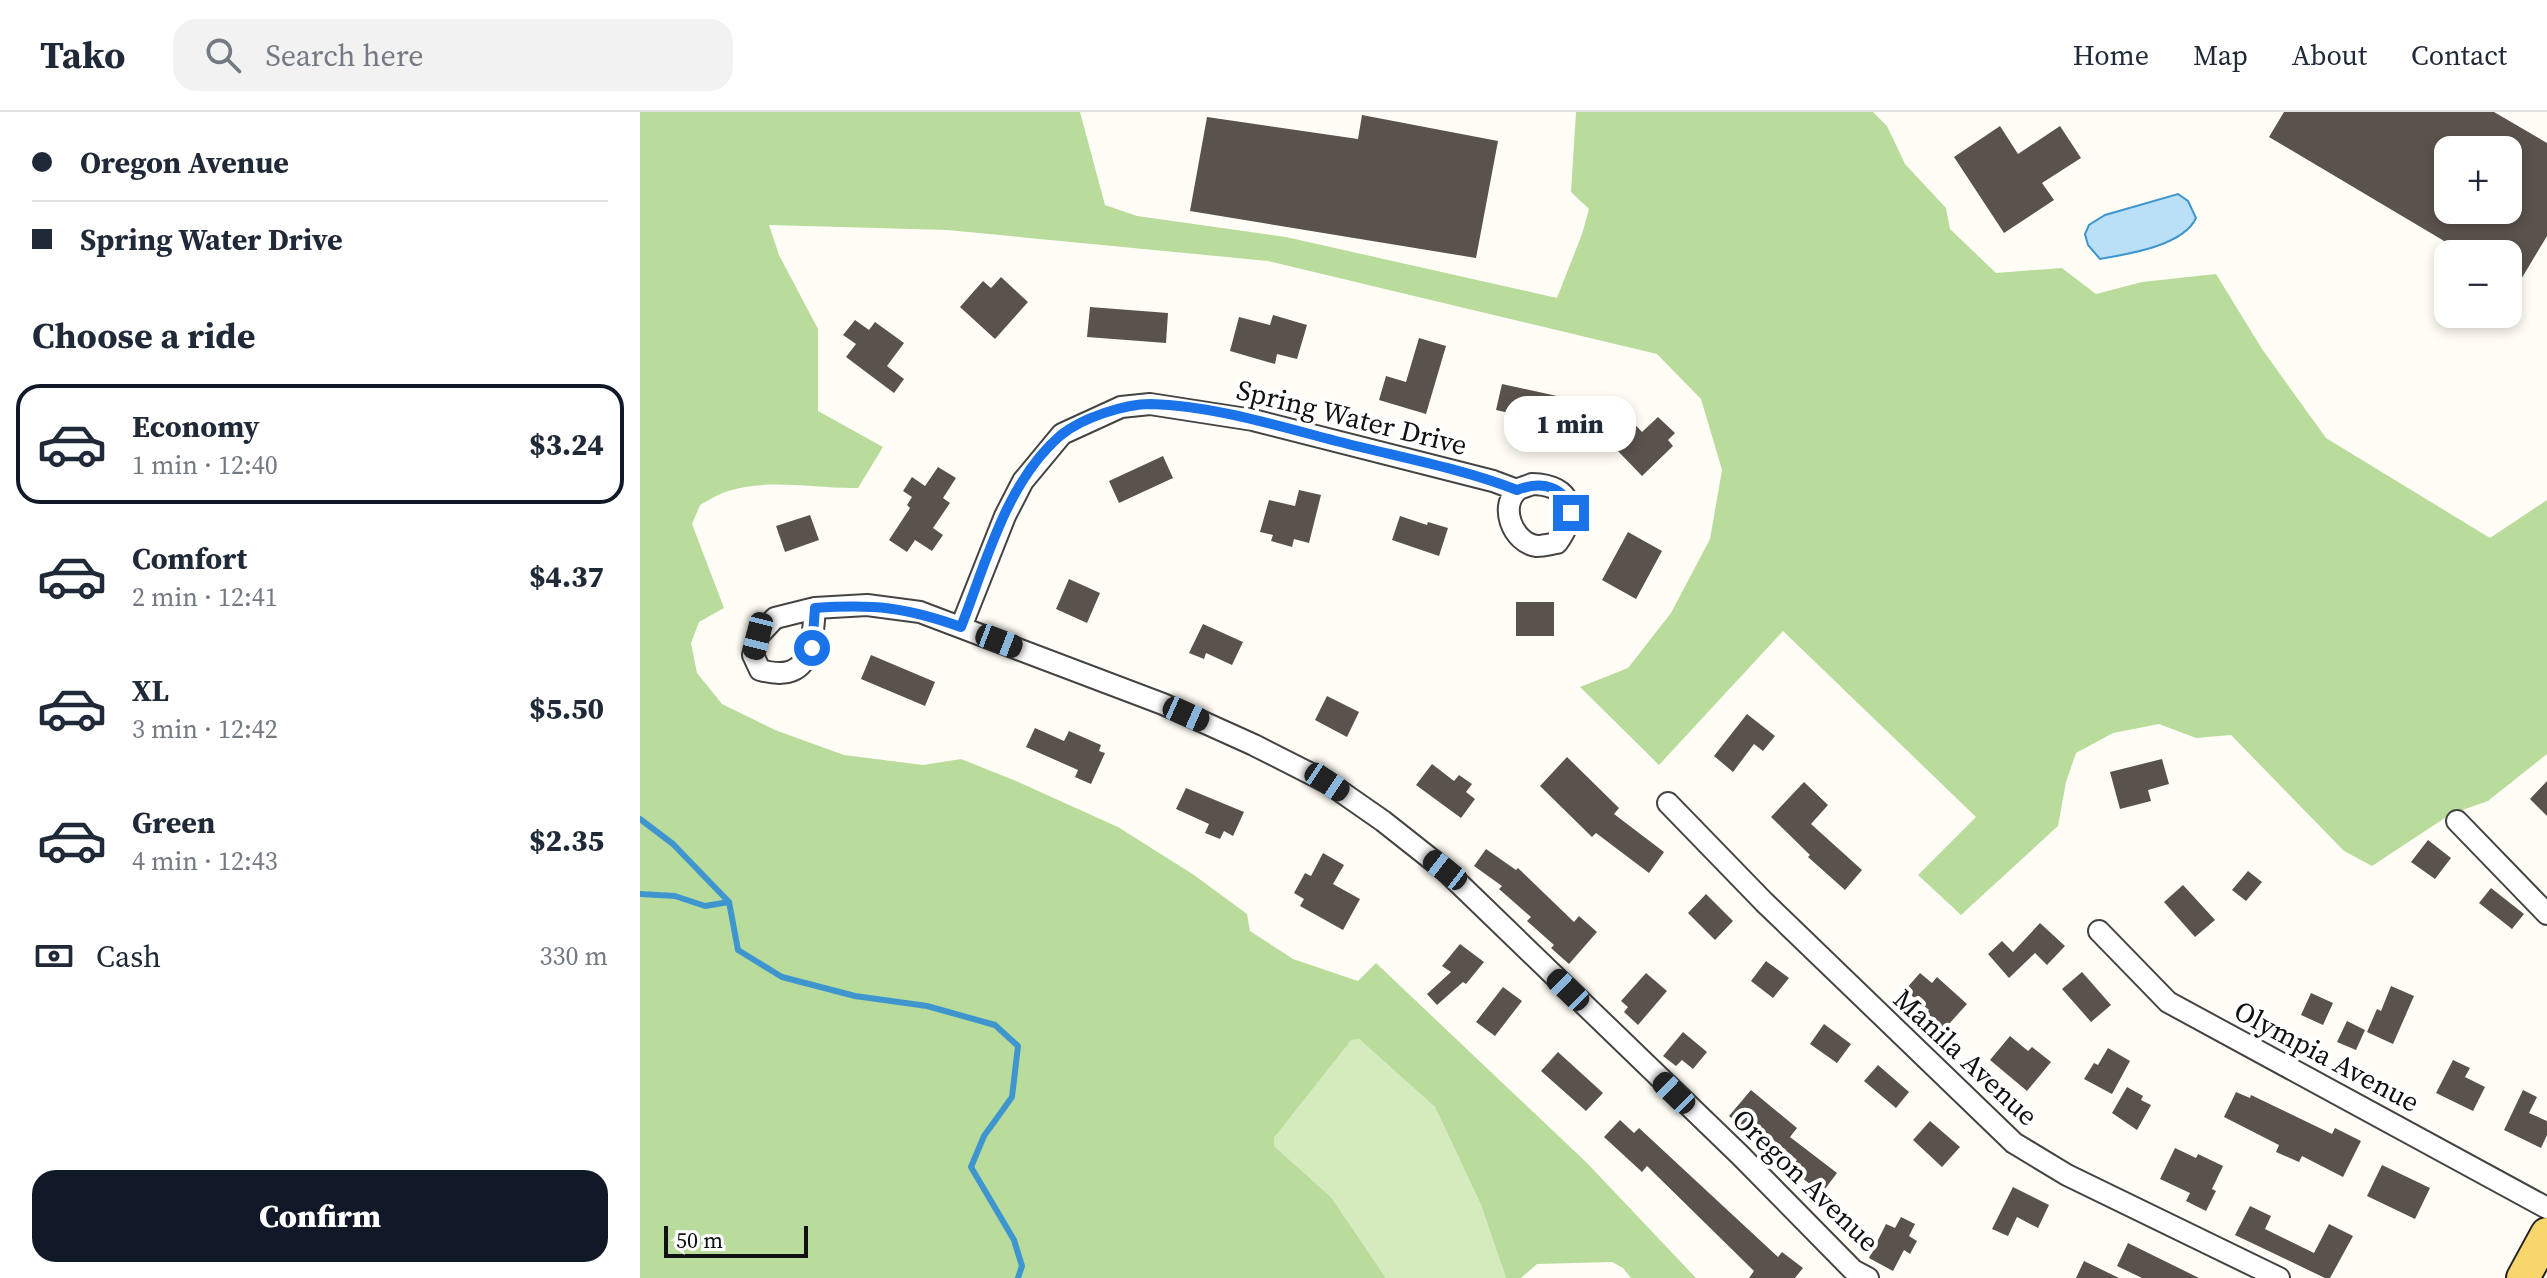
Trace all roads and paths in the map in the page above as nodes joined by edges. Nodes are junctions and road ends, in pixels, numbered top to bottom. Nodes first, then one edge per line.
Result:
1 (1517, 490) dead end
2 (815, 608) dead end
3 (961, 627) junction
4 (1668, 803) dead end
5 (2457, 821) dead end
6 (2547, 914) edge
7 (2099, 931) dead end
8 (2547, 1208) edge
9 (2547, 1234) edge
10 (1868, 1278) edge
11 (2279, 1278) edge
12 (2523, 1278) edge

1 - 3 street, Spring Water Drive
2 - 3 street, Oregon Avenue
3 - 10 street, Oregon Avenue
4 - 11 street, Manila Avenue
5 - 6 street
7 - 8 street, Olympia Avenue
9 - 12 main road

